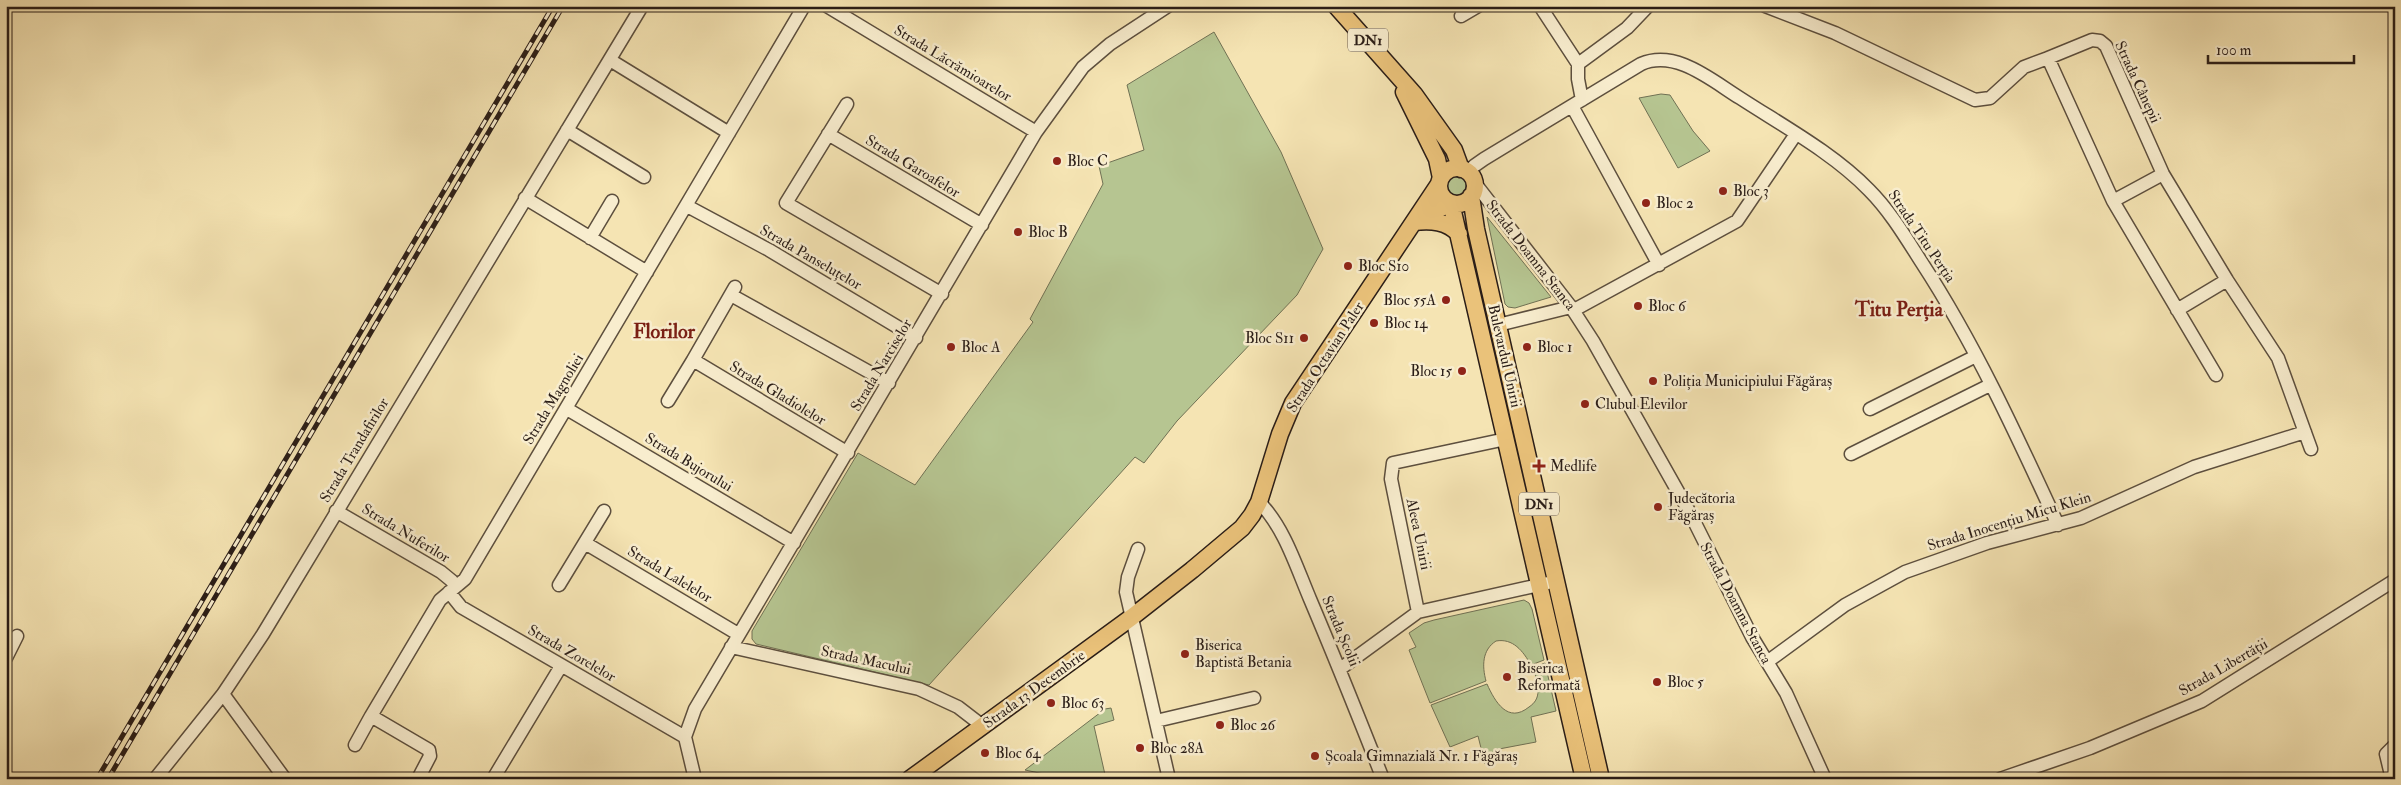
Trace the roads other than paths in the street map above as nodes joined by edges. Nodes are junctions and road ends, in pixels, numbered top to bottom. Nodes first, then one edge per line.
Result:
1 (642, 6) edge
2 (804, 6) edge
3 (827, 6) edge
4 (1168, 6) edge
5 (1336, 6) edge
6 (1478, 6) edge
7 (1540, 6) edge
8 (1648, 6) edge
9 (1765, 6) edge
10 (1461, 16) dead end
11 (2048, 58) junction
12 (610, 60) junction
13 (1578, 64) junction
14 (1398, 76) junction
15 (1577, 103) junction
16 (847, 104) dead end
17 (567, 130) junction
18 (1036, 132) junction
19 (728, 133) junction
20 (828, 134) junction
21 (1796, 134) junction
22 (2163, 174) junction
23 (644, 176) dead end
24 (1469, 180) junction
25 (1440, 181) junction
26 (525, 198) junction
27 (612, 201) dead end
28 (2114, 201) junction
29 (1451, 203) junction
30 (688, 206) junction
31 (1412, 223) junction
32 (982, 225) junction
33 (1458, 234) junction
34 (590, 238) junction
35 (1659, 265) junction
36 (647, 272) junction
37 (2227, 280) junction
38 (942, 294) junction
39 (1573, 308) junction
40 (2177, 310) junction
41 (1498, 325) junction
42 (916, 338) junction
43 (1976, 356) junction
44 (693, 360) junction
45 (2216, 375) dead end
46 (889, 383) junction
47 (1990, 385) junction
48 (668, 401) dead end
49 (567, 409) junction
50 (1870, 410) dead end
51 (2305, 432) junction
52 (1506, 439) junction
53 (2311, 449) dead end
54 (848, 453) junction
55 (1851, 454) dead end
56 (1259, 502) junction
57 (336, 511) junction
58 (604, 511) dead end
59 (1542, 516) junction
60 (1525, 520) junction
61 (2058, 525) junction
62 (585, 543) junction
63 (794, 543) junction
64 (1138, 549) dead end
65 (2395, 580) edge
66 (1556, 581) junction
67 (559, 585) dead end
68 (1539, 585) junction
69 (452, 590) junction
70 (1418, 612) junction
71 (1132, 617) junction
72 (738, 634) junction
73 (18, 636) dead end
74 (731, 647) junction
75 (6, 658) edge
76 (1767, 662) junction
77 (561, 666) junction
78 (1342, 674) junction
79 (223, 694) junction
80 (1254, 698) dead end
81 (371, 716) junction
82 (1156, 721) junction
83 (984, 727) junction
84 (685, 737) junction
85 (355, 745) dead end
86 (2395, 746) edge
87 (936, 761) junction
88 (155, 779) edge
89 (285, 779) edge
90 (418, 779) edge
91 (493, 779) edge
92 (695, 779) edge
93 (910, 779) edge
94 (922, 779) edge
95 (1169, 779) edge
96 (1383, 779) edge
97 (1584, 779) edge
98 (1601, 779) edge
99 (1825, 779) edge
100 (2000, 779) edge
101 (2392, 779) edge

1 - 12 street, Strada Trandafirilor
2 - 19 street, Strada Magnoliei
3 - 18 street, Strada Lăcrămioarelor
4 - 18 street, Strada Narciselor
5 - 14 main road, Strada Doamna Stanca / DN1
6 - 10 street
7 - 13 street
8 - 13 street
9 - 11 street
11 - 22 street, Strada Cânepii
11 - 28 street
12 - 17 street, Strada Trandafirilor
12 - 19 street
13 - 15 street
14 - 24 main road, Strada Doamna Stanca / DN1
14 - 25 main road, Strada Doamna Stanca / DN1
15 - 21 street, Strada Titu Perția
15 - 24 street, Strada Titu Perția
15 - 35 street
16 - 20 street
17 - 23 street
17 - 26 street, Strada Trandafirilor
18 - 32 street, Strada Narciselor
19 - 30 street, Strada Magnoliei
20 - 32 street, Strada Garoafelor
20 - 38 street
21 - 35 street
21 - 43 street, Strada Titu Perția
22 - 28 street
22 - 37 street, Strada Cânepii
24 - 25 main road
24 - 29 main road
24 - 39 street, Strada Doamna Stanca
24 - 41 main road, Bulevardul Unirii / DN1
25 - 29 main road, DN1
25 - 31 main road, Strada Octavian Paler
26 - 34 street
26 - 57 street, Strada Trandafirilor
27 - 34 street
28 - 40 street
29 - 31 main road
29 - 33 main road, Bulevardul Unirii / DN1
30 - 36 street, Strada Magnoliei
30 - 42 street, Strada Panseluțelor
31 - 33 main road
31 - 56 main road, Strada Octavian Paler
32 - 38 street, Strada Narciselor
33 - 52 main road, Bulevardul Unirii / DN1
34 - 36 street
35 - 39 street
36 - 49 street, Strada Magnoliei
37 - 40 street
37 - 51 street, Strada Cânepii
38 - 42 street, Strada Narciselor
39 - 41 street
39 - 76 street, Strada Doamna Stanca
40 - 45 street
41 - 59 main road, Bulevardul Unirii / DN1
42 - 46 street, Strada Narciselor
43 - 47 street, Strada Titu Perția
43 - 50 street
44 - 46 street
44 - 48 street
44 - 54 street, Strada Gladiolelor
46 - 54 street, Strada Narciselor
47 - 55 street
47 - 61 street, Strada Titu Perția
49 - 63 street, Strada Bujorului
49 - 69 street, Strada Magnoliei
51 - 53 street, Strada Cânepii
51 - 61 street, Strada Inocențiu Micu Klein
52 - 60 main road, Bulevardul Unirii / DN1
52 - 70 street, Aleea Unirii
54 - 63 street, Strada Narciselor
56 - 71 main road, Strada 13 Decembrie
56 - 78 street, Strada Școlii
57 - 69 street, Strada Nuferilor
57 - 79 street, Strada Trandafirilor
58 - 62 street
59 - 60 street, DN1
59 - 66 main road, Bulevardul Unirii / DN1
60 - 68 main road, Bulevardul Unirii / DN1
61 - 76 street, Strada Inocențiu Micu Klein
62 - 67 street
62 - 72 street, Strada Lalelelor
63 - 72 street, Strada Narciselor
64 - 71 street
65 - 100 street, Strada Libertății
66 - 68 street
66 - 98 main road, Bulevardul Unirii / DN1
68 - 70 street
68 - 97 main road, Bulevardul Unirii / DN1
69 - 77 street, Strada Zorelelor
69 - 81 street, Strada Magnoliei
70 - 78 street
71 - 82 street
71 - 83 main road, Strada 13 Decembrie
72 - 74 street, Strada Narciselor
73 - 75 street
74 - 83 street, Strada Macului
74 - 84 street, Strada Narciselor
76 - 99 street, Strada Doamna Stanca
77 - 84 street, Strada Zorelelor
77 - 91 street
78 - 96 street, Strada Școlii
79 - 88 street, Strada Trandafirilor
79 - 89 street
80 - 82 street
81 - 85 street, Strada Magnoliei
81 - 90 street
82 - 95 street
83 - 87 main road, Strada 13 Decembrie
84 - 92 street
86 - 101 street
87 - 93 main road, Strada 13 Decembrie
87 - 94 main road, Strada 13 Decembrie

